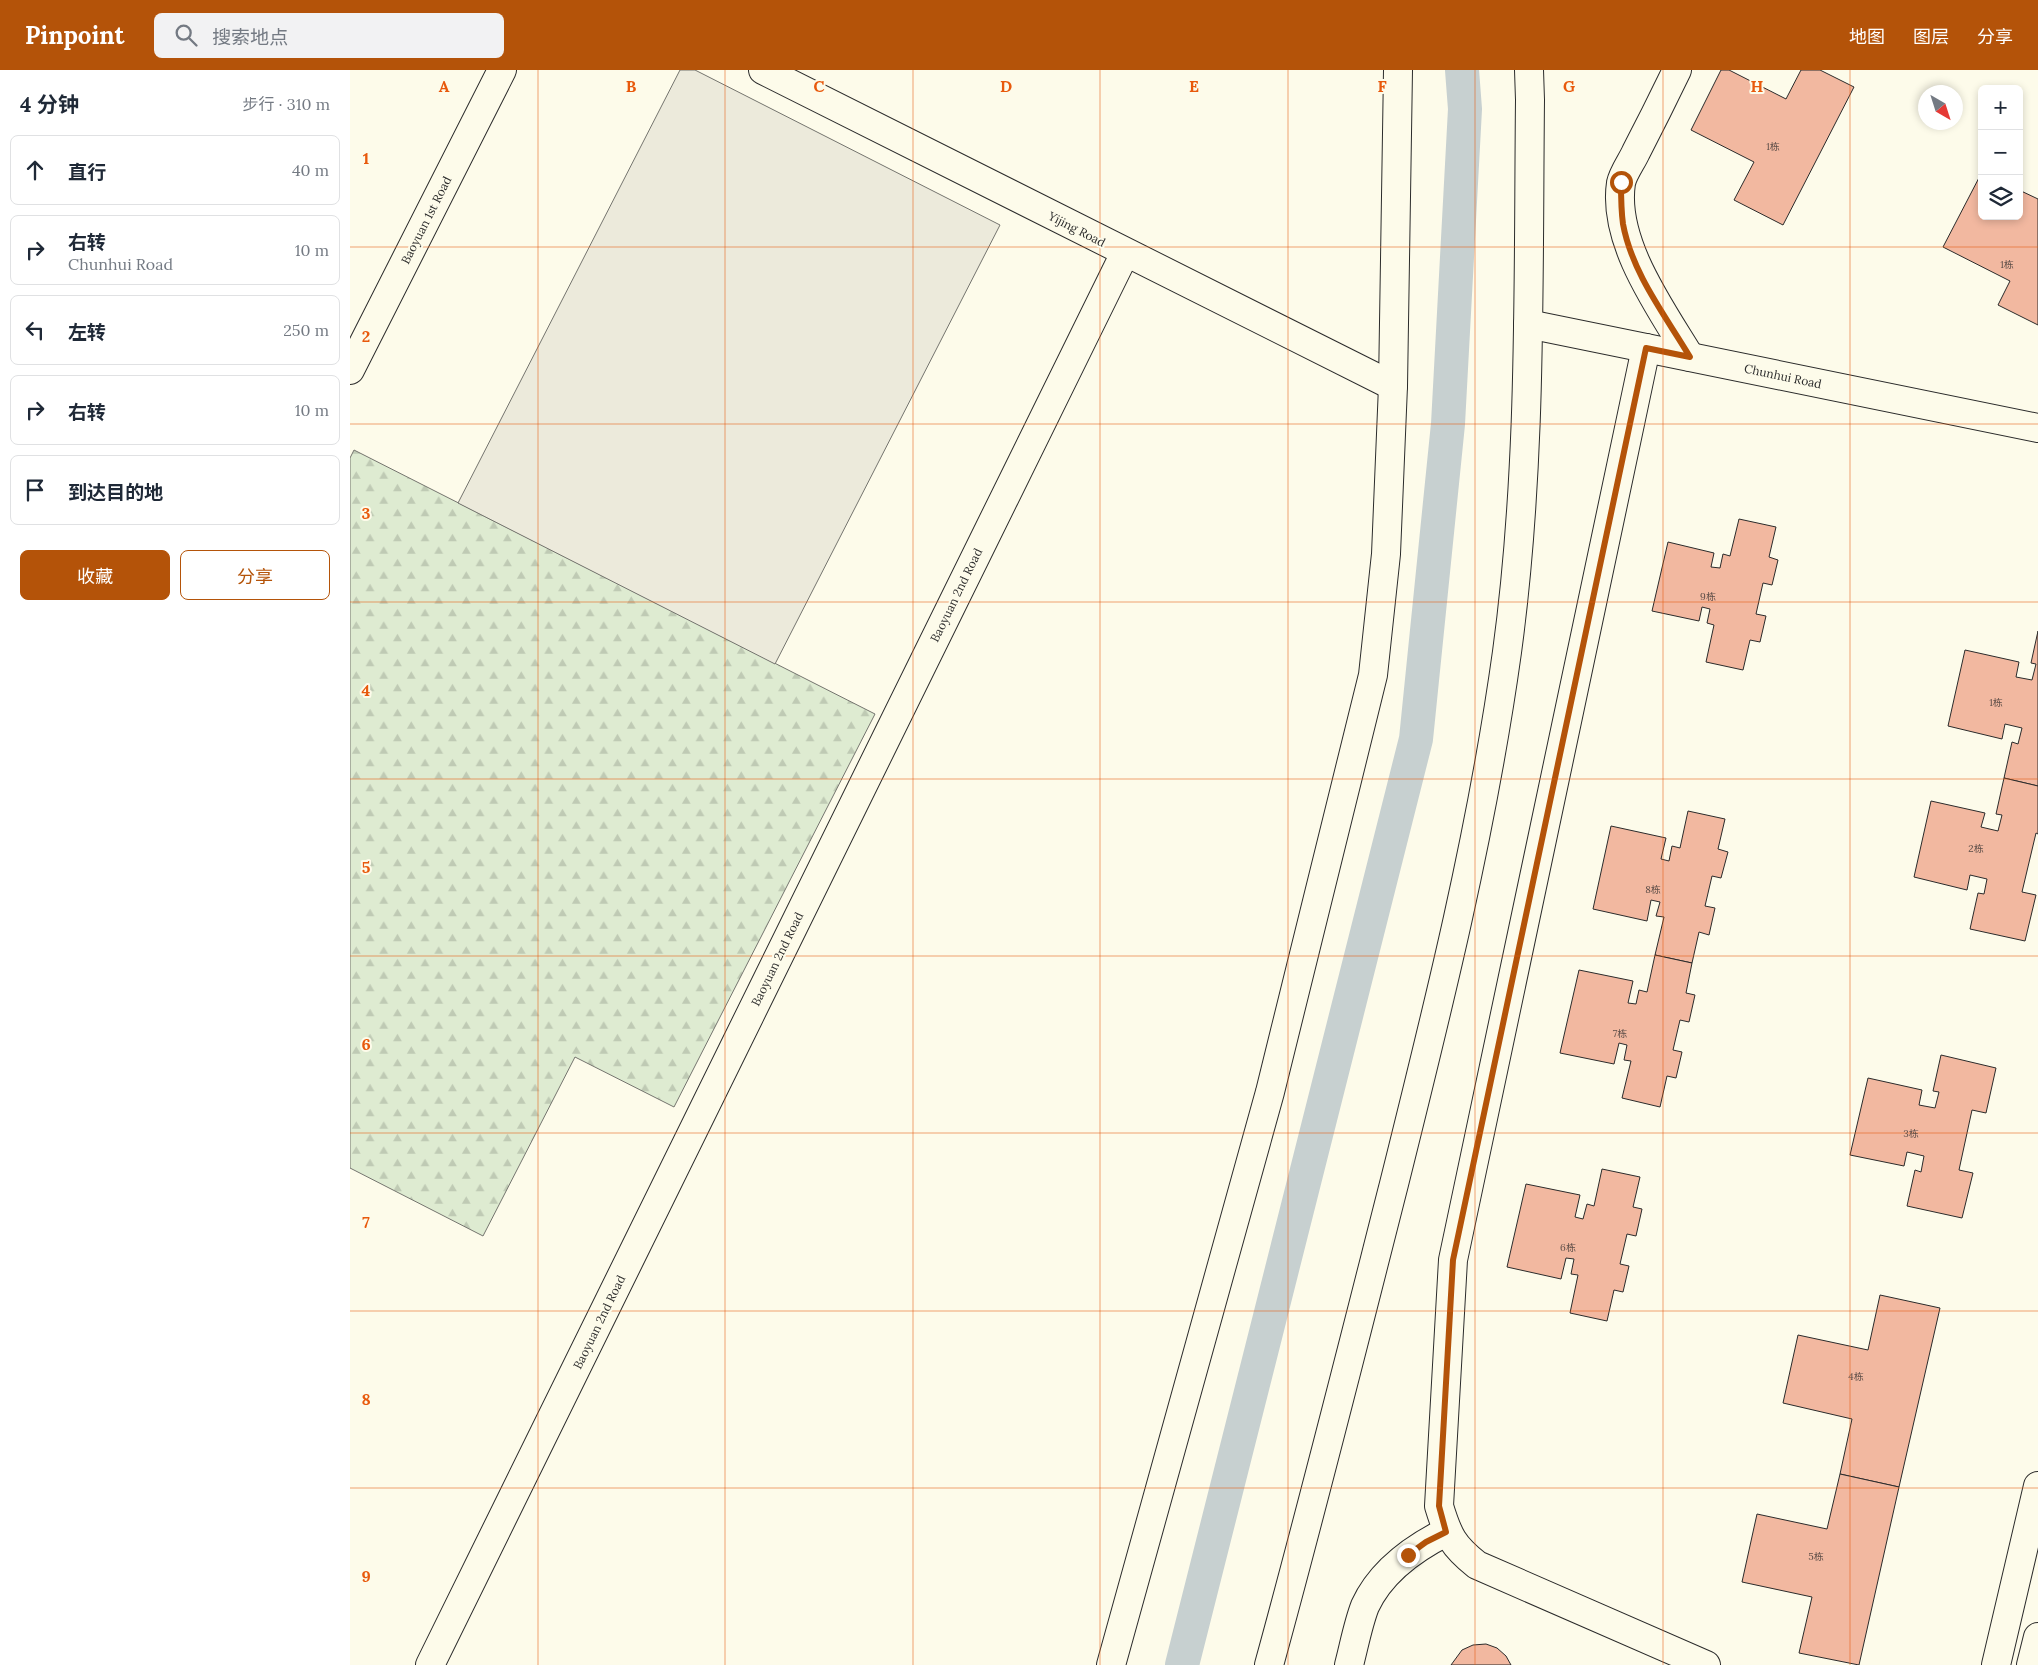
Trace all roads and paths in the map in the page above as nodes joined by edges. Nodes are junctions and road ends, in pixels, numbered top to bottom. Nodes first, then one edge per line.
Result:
1 (502, 70) edge
2 (763, 70) edge
3 (1398, 70) edge
4 (1529, 70) edge
5 (1677, 70) edge
6 (1125, 253) junction
7 (1528, 324) junction
8 (1646, 348) junction
9 (1690, 357) junction
10 (350, 370) edge
11 (1393, 386) junction
12 (2038, 428) edge
13 (2038, 1486) edge
14 (1446, 1532) junction
15 (2038, 1638) edge
16 (1694, 1662) edge
17 (430, 1665) edge
18 (1111, 1665) edge
19 (1269, 1665) edge
20 (1349, 1665) edge
21 (1996, 1665) edge
22 (2032, 1665) edge

1 - 10 street, Baoyuan 1st Road
2 - 6 street, Yijing Road
3 - 11 street
4 - 7 street
5 - 9 street
6 - 11 street, Yijing Road
6 - 17 street, Baoyuan 2nd Road
7 - 8 street, Chunhui Road
7 - 19 street
8 - 9 street, Chunhui Road
8 - 14 street
9 - 12 street, Chunhui Road
11 - 18 street
13 - 21 street
14 - 16 street
14 - 20 street
15 - 22 street

